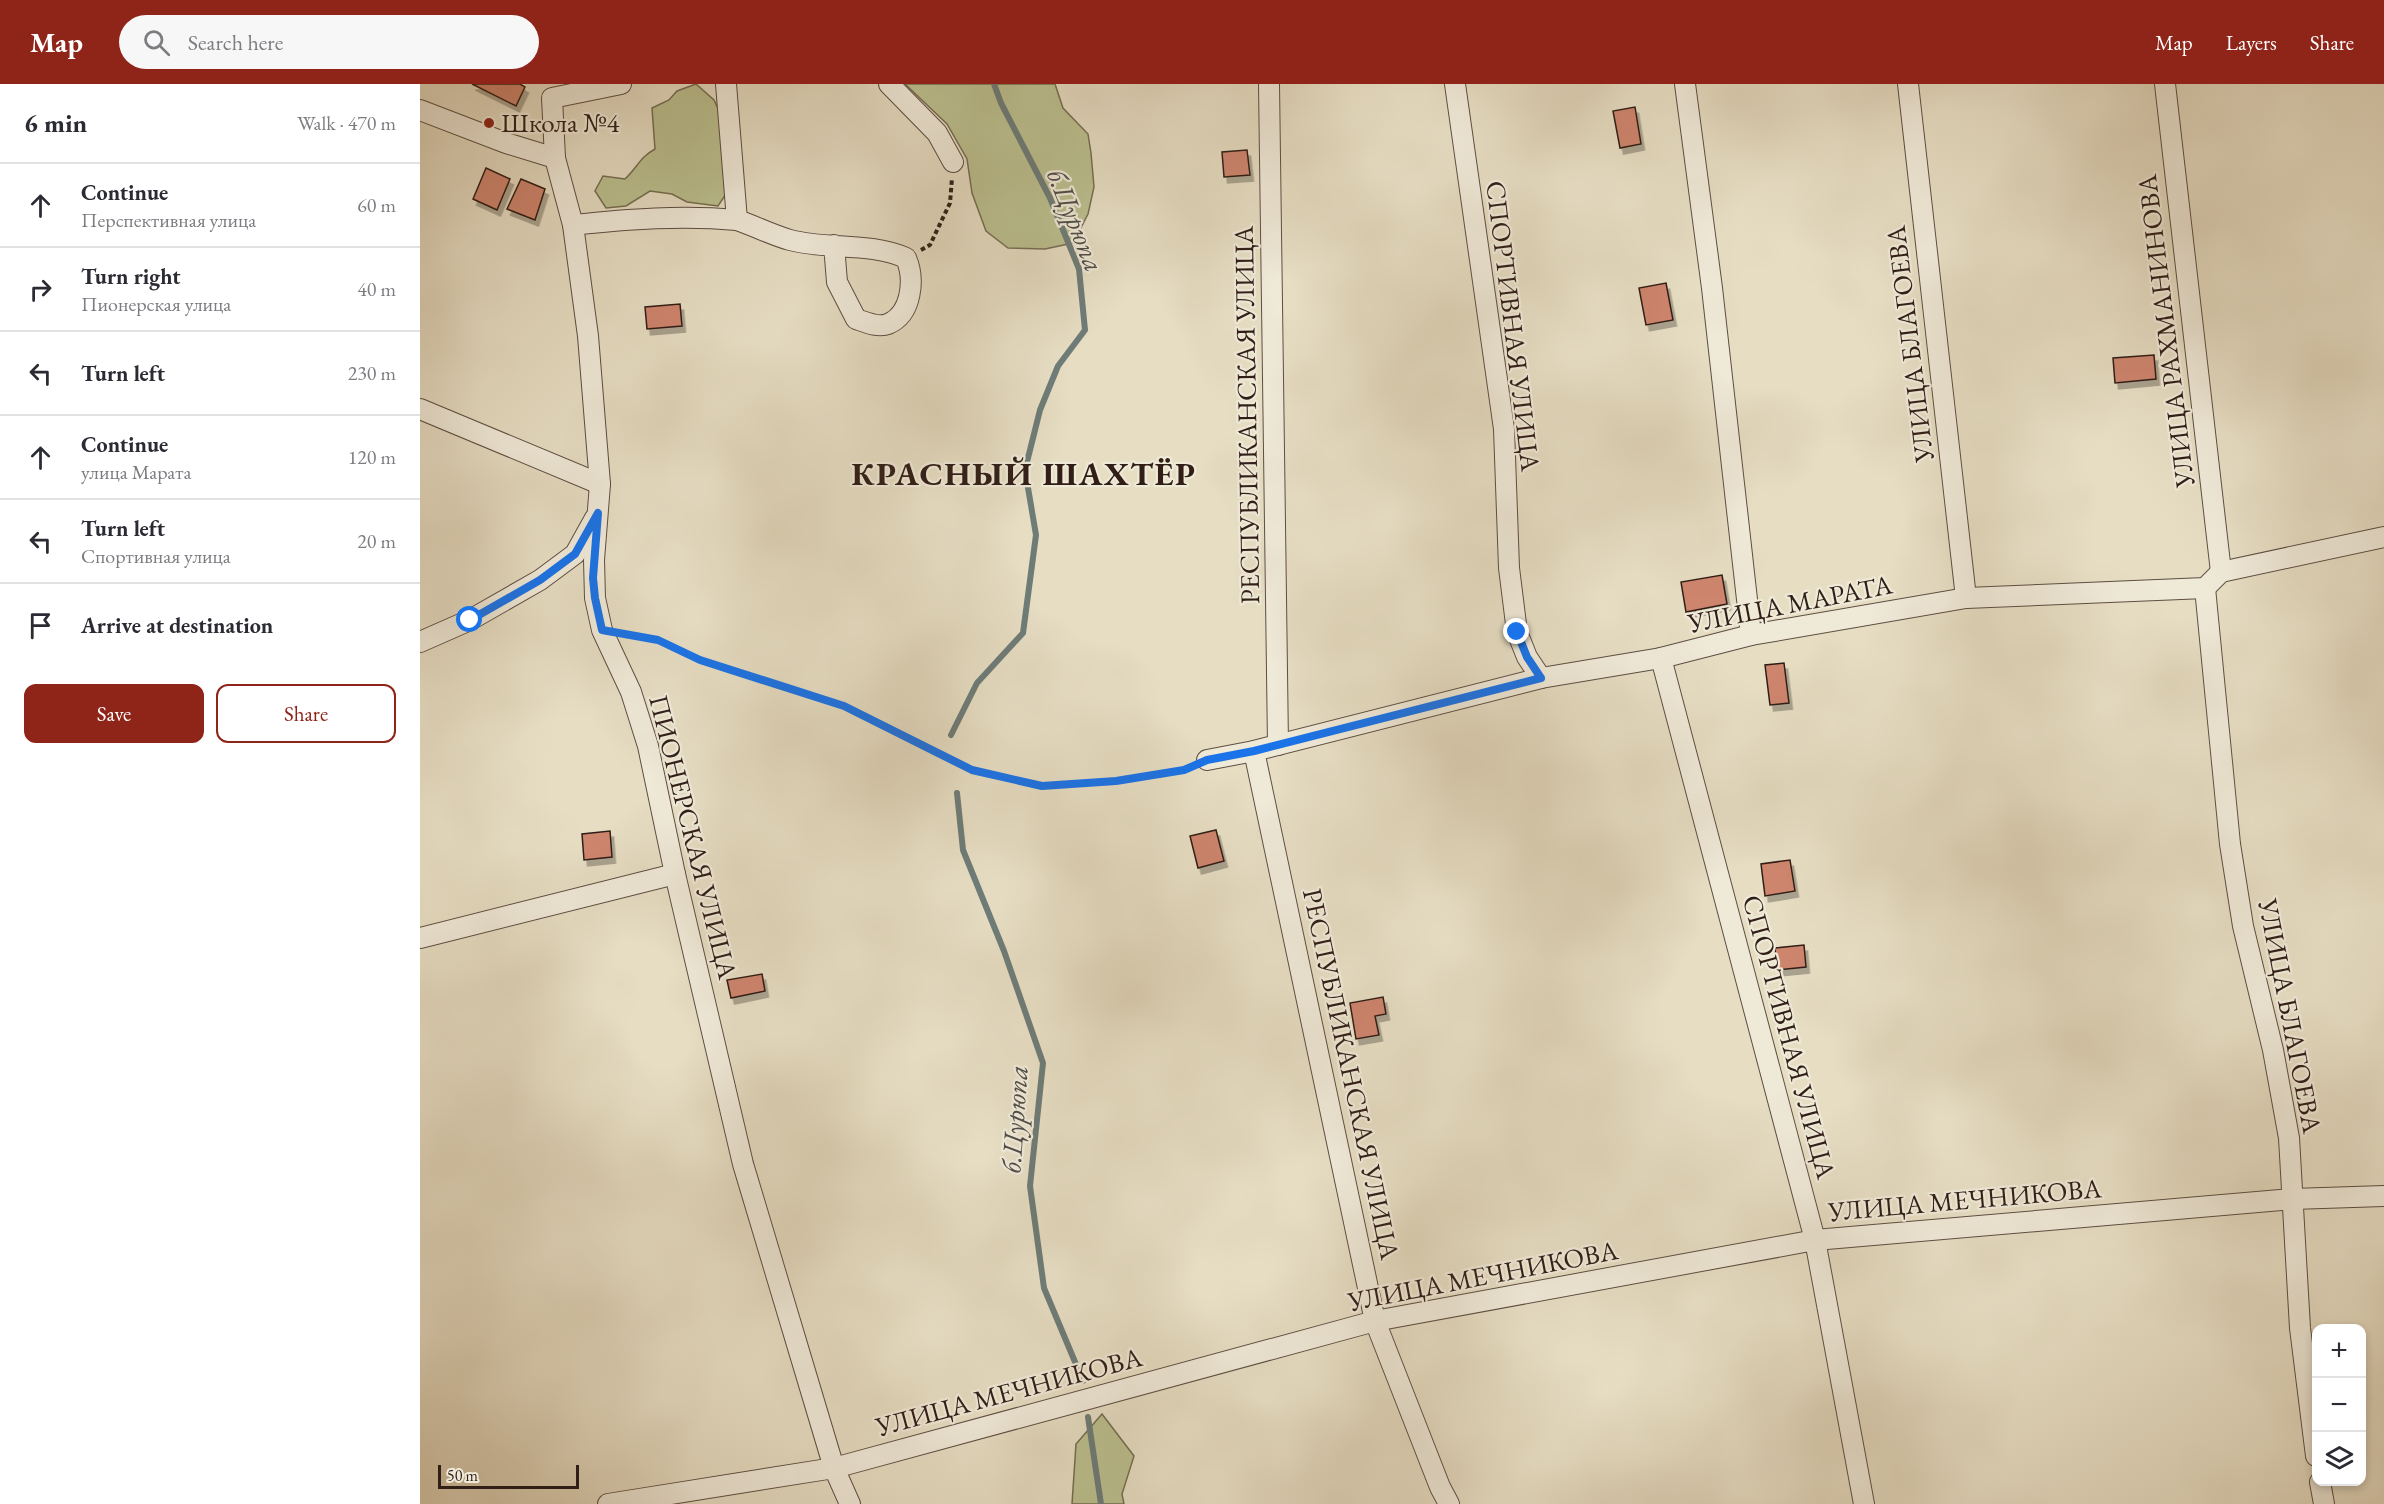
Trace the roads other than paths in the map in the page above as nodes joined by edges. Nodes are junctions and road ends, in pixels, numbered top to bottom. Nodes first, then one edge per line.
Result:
1 (621, 84) edge
2 (726, 84) edge
3 (889, 84) edge
4 (1269, 84) edge
5 (1455, 84) edge
6 (1685, 84) edge
7 (1908, 84) edge
8 (2165, 84) edge
9 (554, 91) edge
10 (420, 110) edge
11 (555, 158) junction
12 (953, 162) road end
13 (737, 220) junction
14 (573, 225) junction
15 (834, 245) junction
16 (420, 409) edge
17 (600, 484) junction
18 (598, 513) junction
19 (2384, 537) edge
20 (2221, 572) junction
21 (2205, 588) junction
22 (1966, 598) junction
23 (1751, 635) junction
24 (420, 642) edge
25 (1661, 658) junction
26 (1541, 678) junction
27 (1278, 745) junction
28 (1254, 751) junction
29 (1207, 760) road end
30 (675, 874) junction
31 (420, 938) edge
32 (2384, 1196) edge
33 (2292, 1199) junction
34 (1815, 1240) junction
35 (1376, 1321) junction
36 (2313, 1432) edge
37 (834, 1468) junction
38 (2321, 1486) edge
39 (608, 1504) edge
40 (850, 1504) edge
41 (1449, 1504) edge
42 (1864, 1504) edge
43 (2324, 1504) edge

1 - 9 street, ПИОНЕРСКАЯ УЛИЦА
2 - 13 street
3 - 12 street
4 - 27 street, РЕСПУБЛИКАНСКАЯ УЛИЦА
5 - 26 street, СПОРТИВНАЯ УЛИЦА
6 - 23 street
7 - 22 street, УЛИЦА БЛАГОЕВА
8 - 20 street, УЛИЦА РАХМАНИНОВА
9 - 11 street, ПИОНЕРСКАЯ УЛИЦА
10 - 11 street
11 - 14 street, ПИОНЕРСКАЯ УЛИЦА
13 - 14 street
13 - 15 street
14 - 17 street, ПИОНЕРСКАЯ УЛИЦА
15 - 15 street
16 - 17 street
17 - 18 street, ПИОНЕРСКАЯ УЛИЦА
18 - 24 street
18 - 30 street, ПИОНЕРСКАЯ УЛИЦА
19 - 20 street
20 - 21 street
21 - 22 street, УЛИЦА МАРАТА
21 - 33 street, УЛИЦА БЛАГОЕВА
22 - 23 street, УЛИЦА МАРАТА
23 - 25 street, УЛИЦА МАРАТА
25 - 26 street, УЛИЦА МАРАТА
25 - 34 street, СПОРТИВНАЯ УЛИЦА
26 - 27 street, УЛИЦА МАРАТА
27 - 28 street, УЛИЦА МАРАТА
28 - 29 street, УЛИЦА МАРАТА
28 - 35 street, РЕСПУБЛИКАНСКАЯ УЛИЦА
30 - 31 street
30 - 37 street, ПИОНЕРСКАЯ УЛИЦА
32 - 33 street, УЛИЦА МЕЧНИКОВА
33 - 34 street, УЛИЦА МЕЧНИКОВА
33 - 36 street, УЛИЦА БЛАГОЕВА
34 - 35 street, УЛИЦА МЕЧНИКОВА
34 - 42 street, СПОРТИВНАЯ УЛИЦА
35 - 37 street, УЛИЦА МЕЧНИКОВА
35 - 41 street, РЕСПУБЛИКАНСКАЯ УЛИЦА
37 - 39 street, УЛИЦА МЕЧНИКОВА
37 - 40 street, ПИОНЕРСКАЯ УЛИЦА
38 - 43 street

